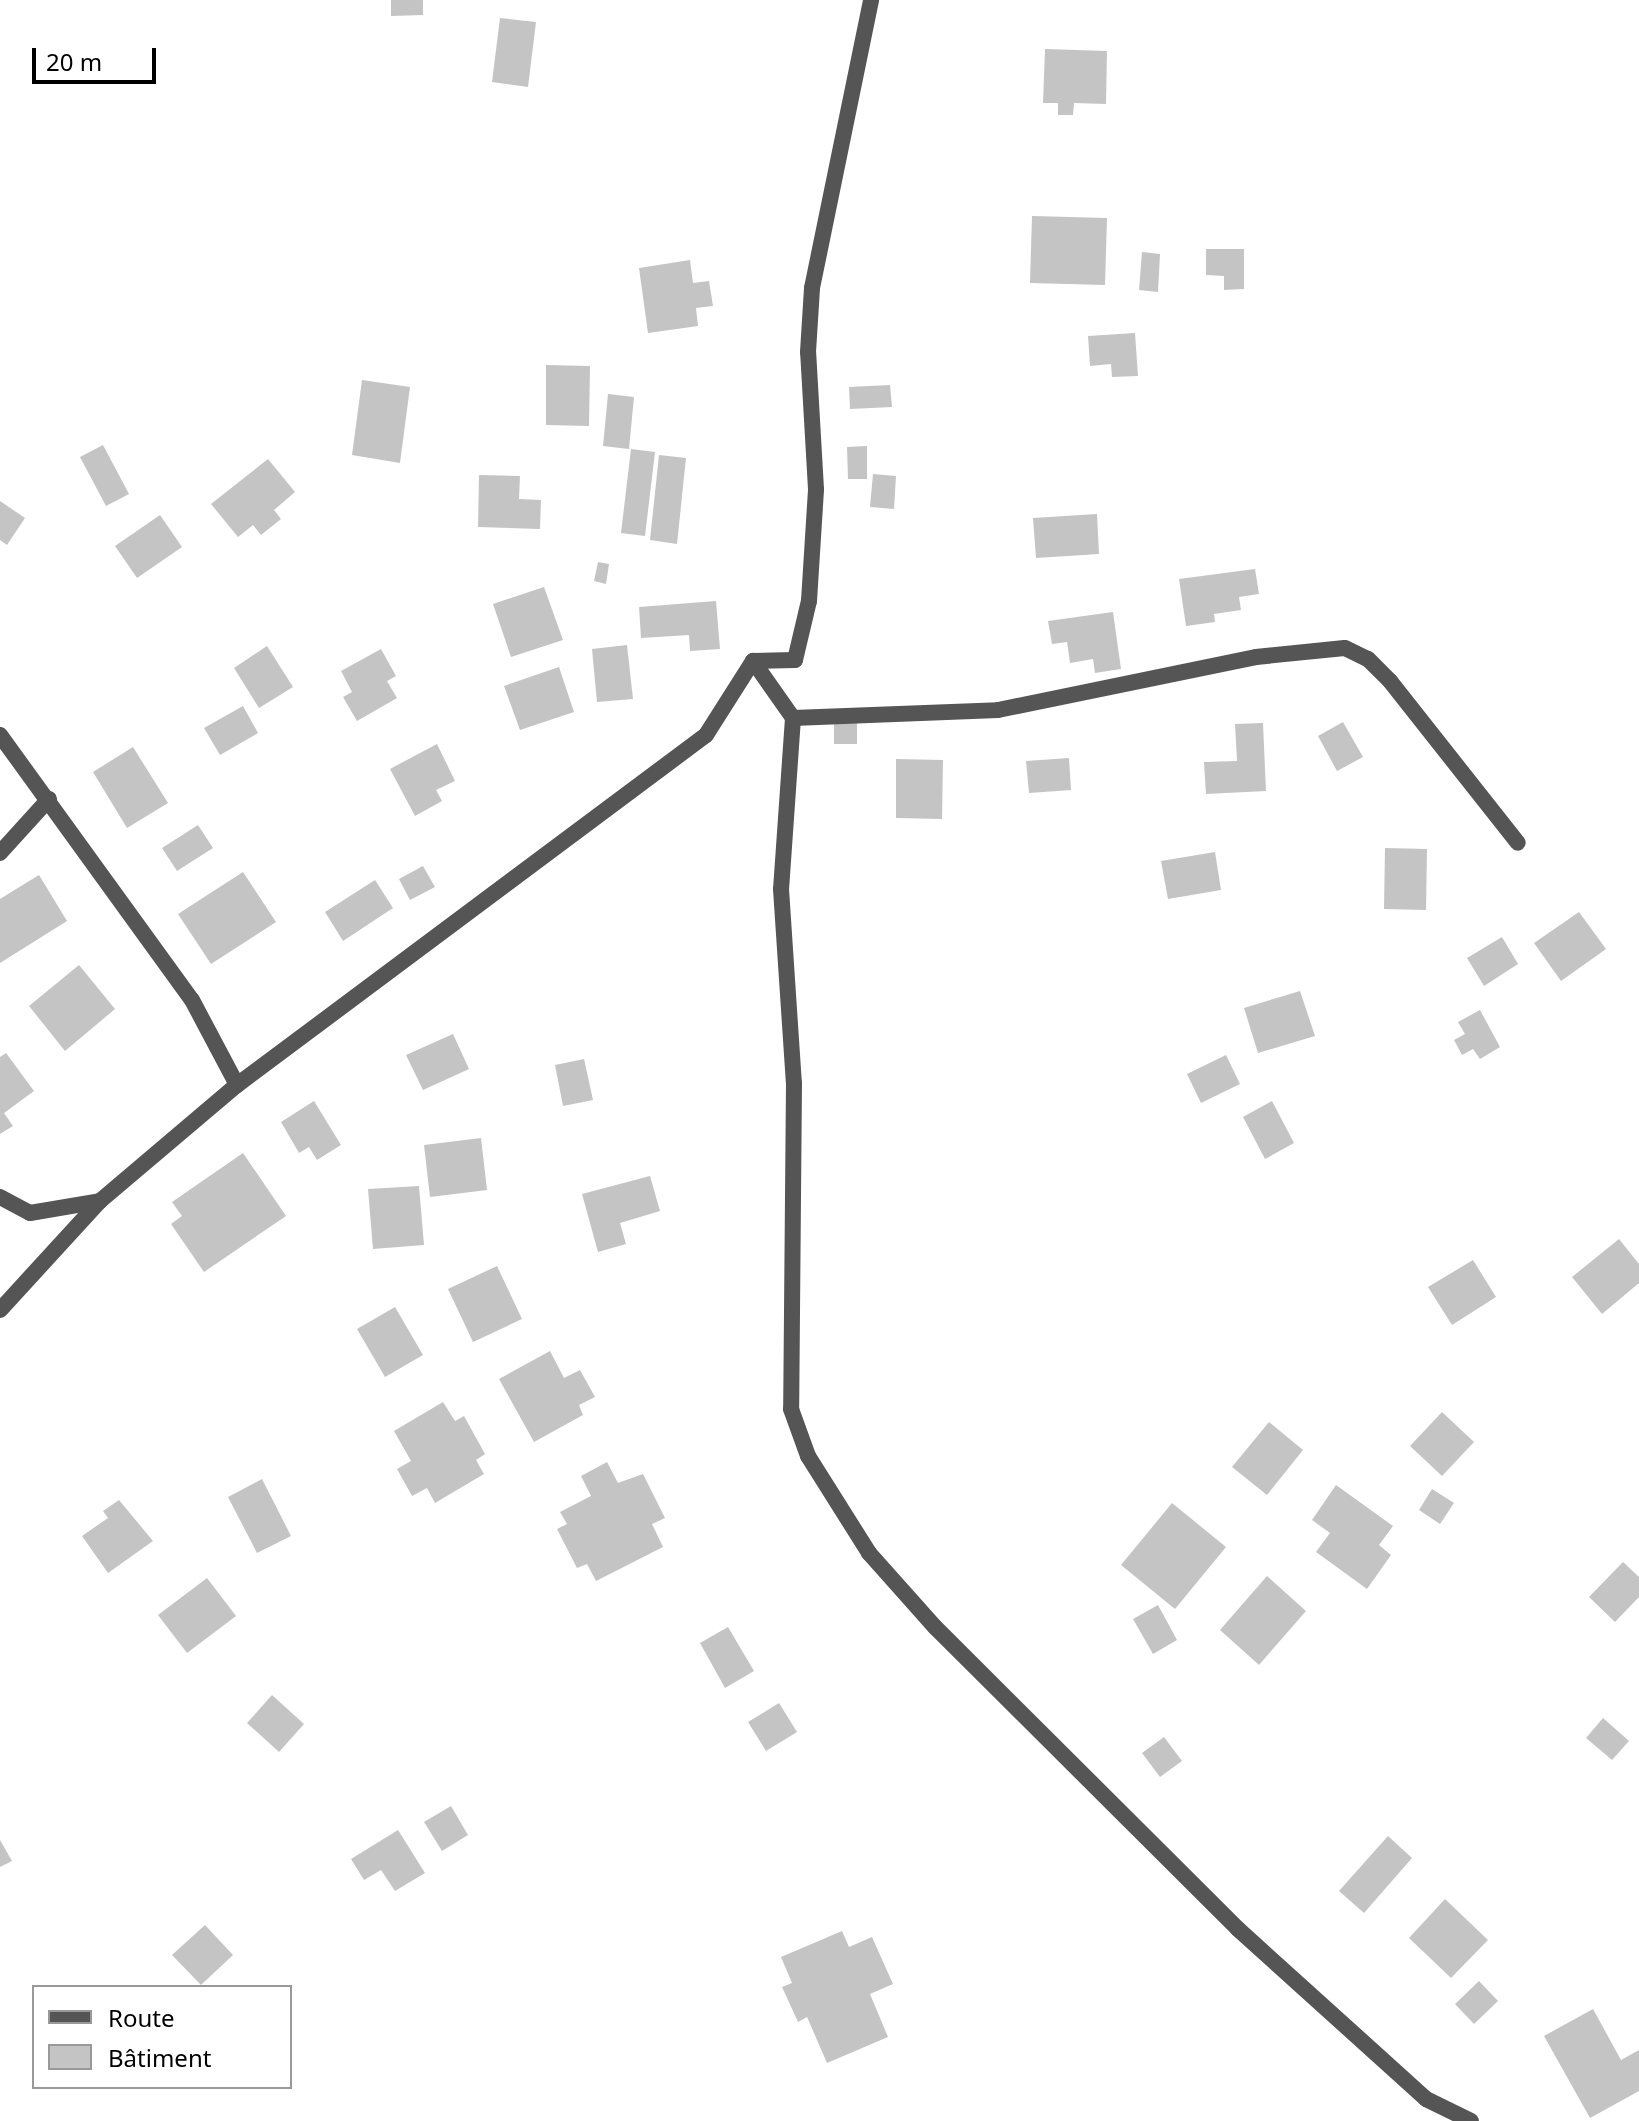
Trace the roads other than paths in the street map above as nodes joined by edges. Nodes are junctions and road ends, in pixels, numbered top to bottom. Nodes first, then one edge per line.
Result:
1 (871, 0) edge
2 (753, 661) junction
3 (793, 718) junction
4 (0, 735) edge
5 (49, 799) junction
6 (1518, 843) dead end
7 (0, 853) edge
8 (237, 1085) junction
9 (0, 1197) edge
10 (100, 1201) junction
11 (0, 1310) edge
12 (1471, 2121) edge

1 - 2 street
2 - 3 street
2 - 8 street
3 - 6 street
3 - 12 street
4 - 5 street
5 - 7 street
5 - 8 street
8 - 10 street
9 - 10 street
10 - 11 street

